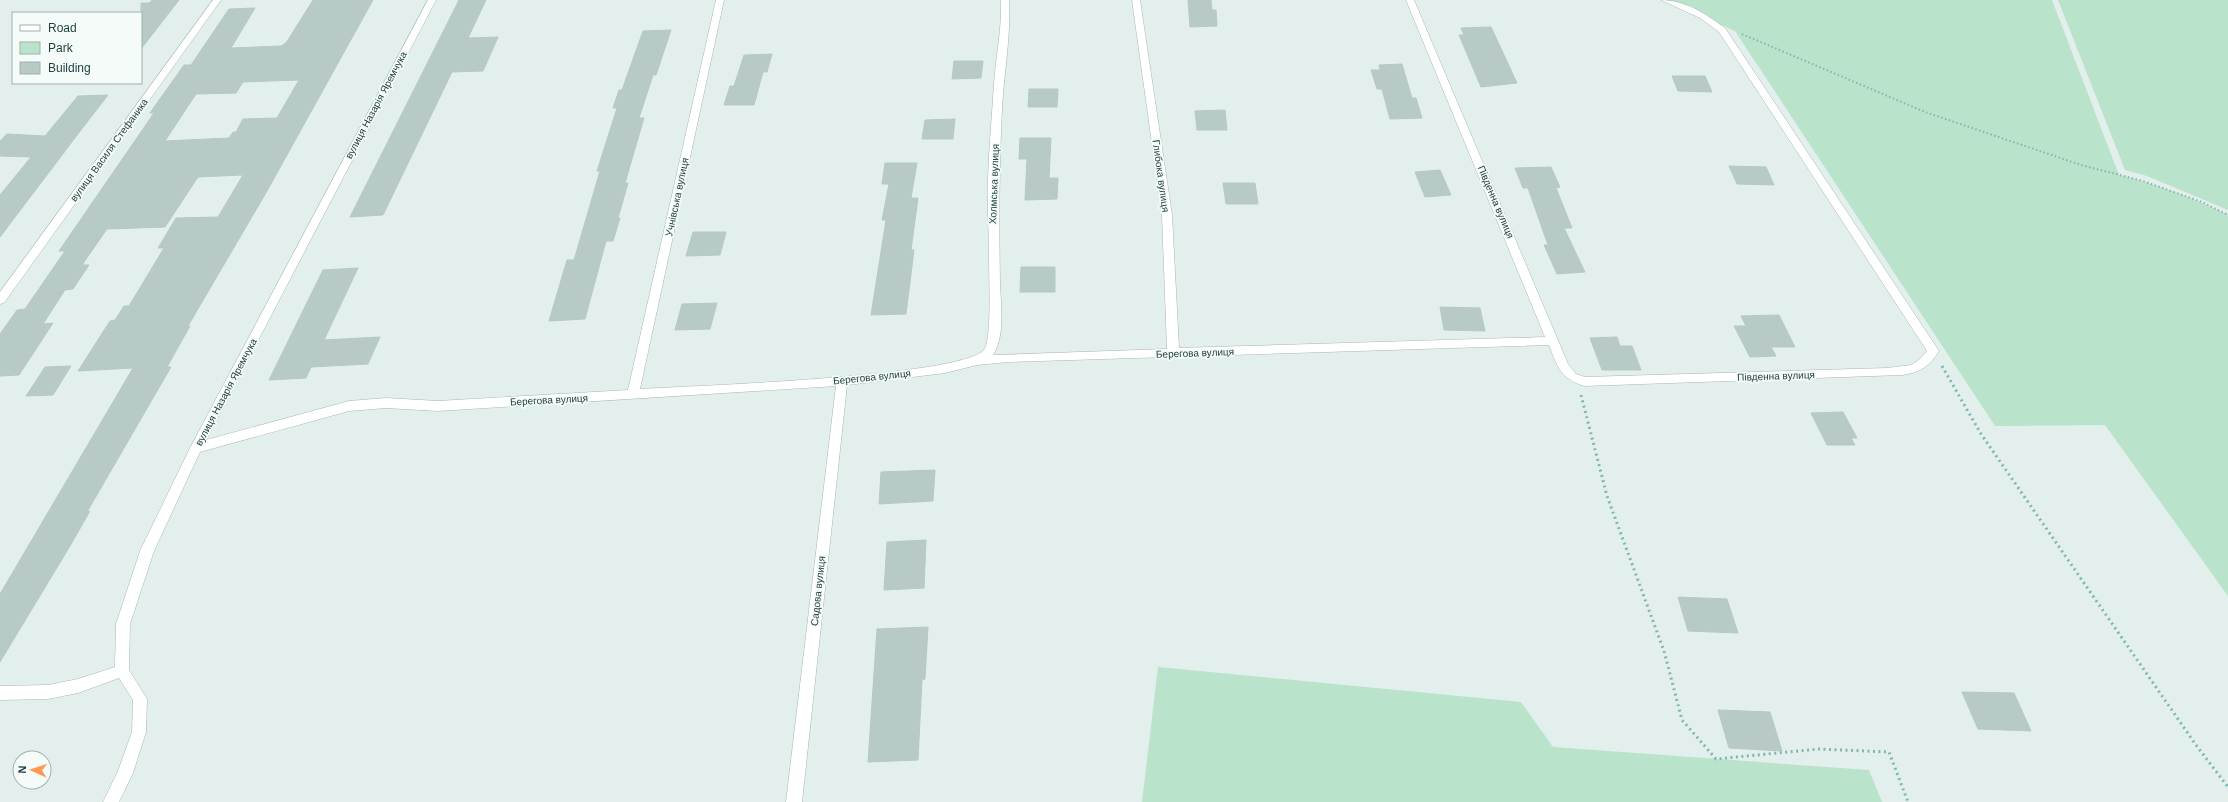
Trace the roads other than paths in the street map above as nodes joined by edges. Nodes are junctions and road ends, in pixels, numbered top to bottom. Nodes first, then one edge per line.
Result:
1 (217, 0) edge
2 (432, 0) edge
3 (720, 0) edge
4 (1005, 0) edge
5 (1136, 0) edge
6 (1410, 0) edge
7 (1665, 0) edge
8 (0, 300) edge
9 (1553, 341) junction
10 (1173, 353) junction
11 (977, 360) junction
12 (842, 381) junction
13 (633, 395) junction
14 (196, 448) junction
15 (122, 671) junction
16 (0, 693) edge
17 (111, 802) edge
18 (794, 802) edge

1 - 8 street, вулиця Василя Стефаника
2 - 14 street, вулиця Назарія Яремчука
3 - 13 street, Учнівська вулиця
4 - 11 street, Холмська вулиця
5 - 10 street, Глибока вулиця
6 - 9 street, Південна вулиця
7 - 9 street, Південна вулиця
9 - 10 street, Берегова вулиця
10 - 11 street, Берегова вулиця
11 - 12 street, Берегова вулиця
12 - 13 street, Берегова вулиця
12 - 18 street, Садова вулиця
13 - 14 street, Берегова вулиця
14 - 15 street, вулиця Назарія Яремчука
15 - 16 street
15 - 17 street

